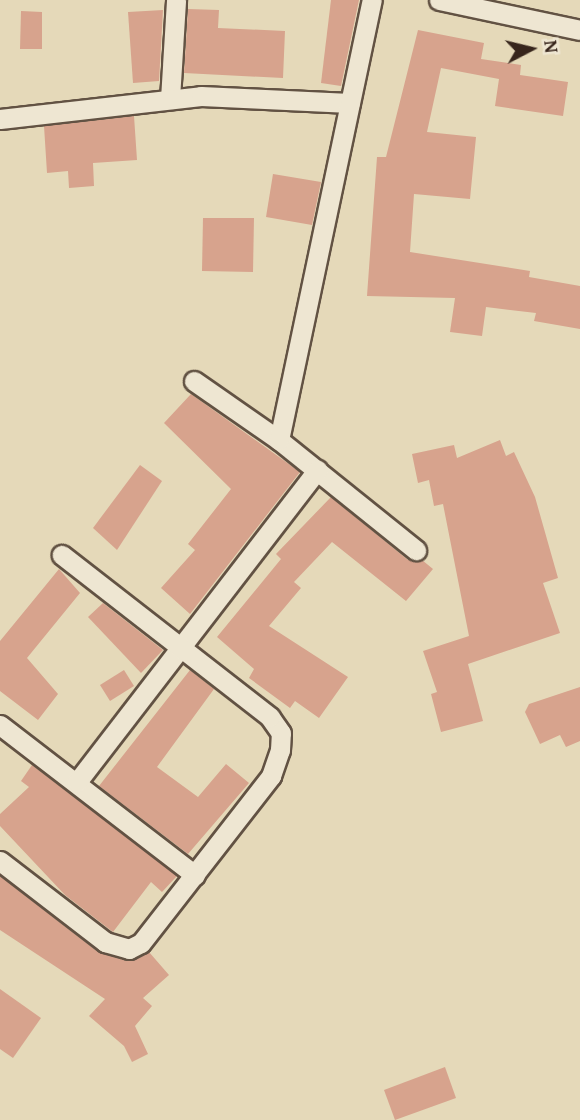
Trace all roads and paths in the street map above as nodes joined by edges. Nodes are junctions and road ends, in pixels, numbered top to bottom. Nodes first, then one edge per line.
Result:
1 (176, 0) edge
2 (372, 0) edge
3 (439, 0) edge
4 (580, 30) edge
5 (170, 99) junction
6 (350, 103) junction
7 (0, 119) edge
8 (194, 381) dead end
9 (279, 440) junction
10 (317, 470) junction
11 (415, 550) dead end
12 (62, 555) dead end
13 (182, 645) junction
14 (0, 725) edge
15 (77, 782) junction
16 (0, 861) edge
17 (195, 875) junction

1 - 5 street
2 - 6 street
3 - 4 street
5 - 6 street
5 - 7 street
6 - 9 street
8 - 9 street
9 - 10 street
10 - 11 street
10 - 13 street
12 - 13 street
13 - 15 street
13 - 17 street
14 - 15 street
15 - 17 street
16 - 17 street

